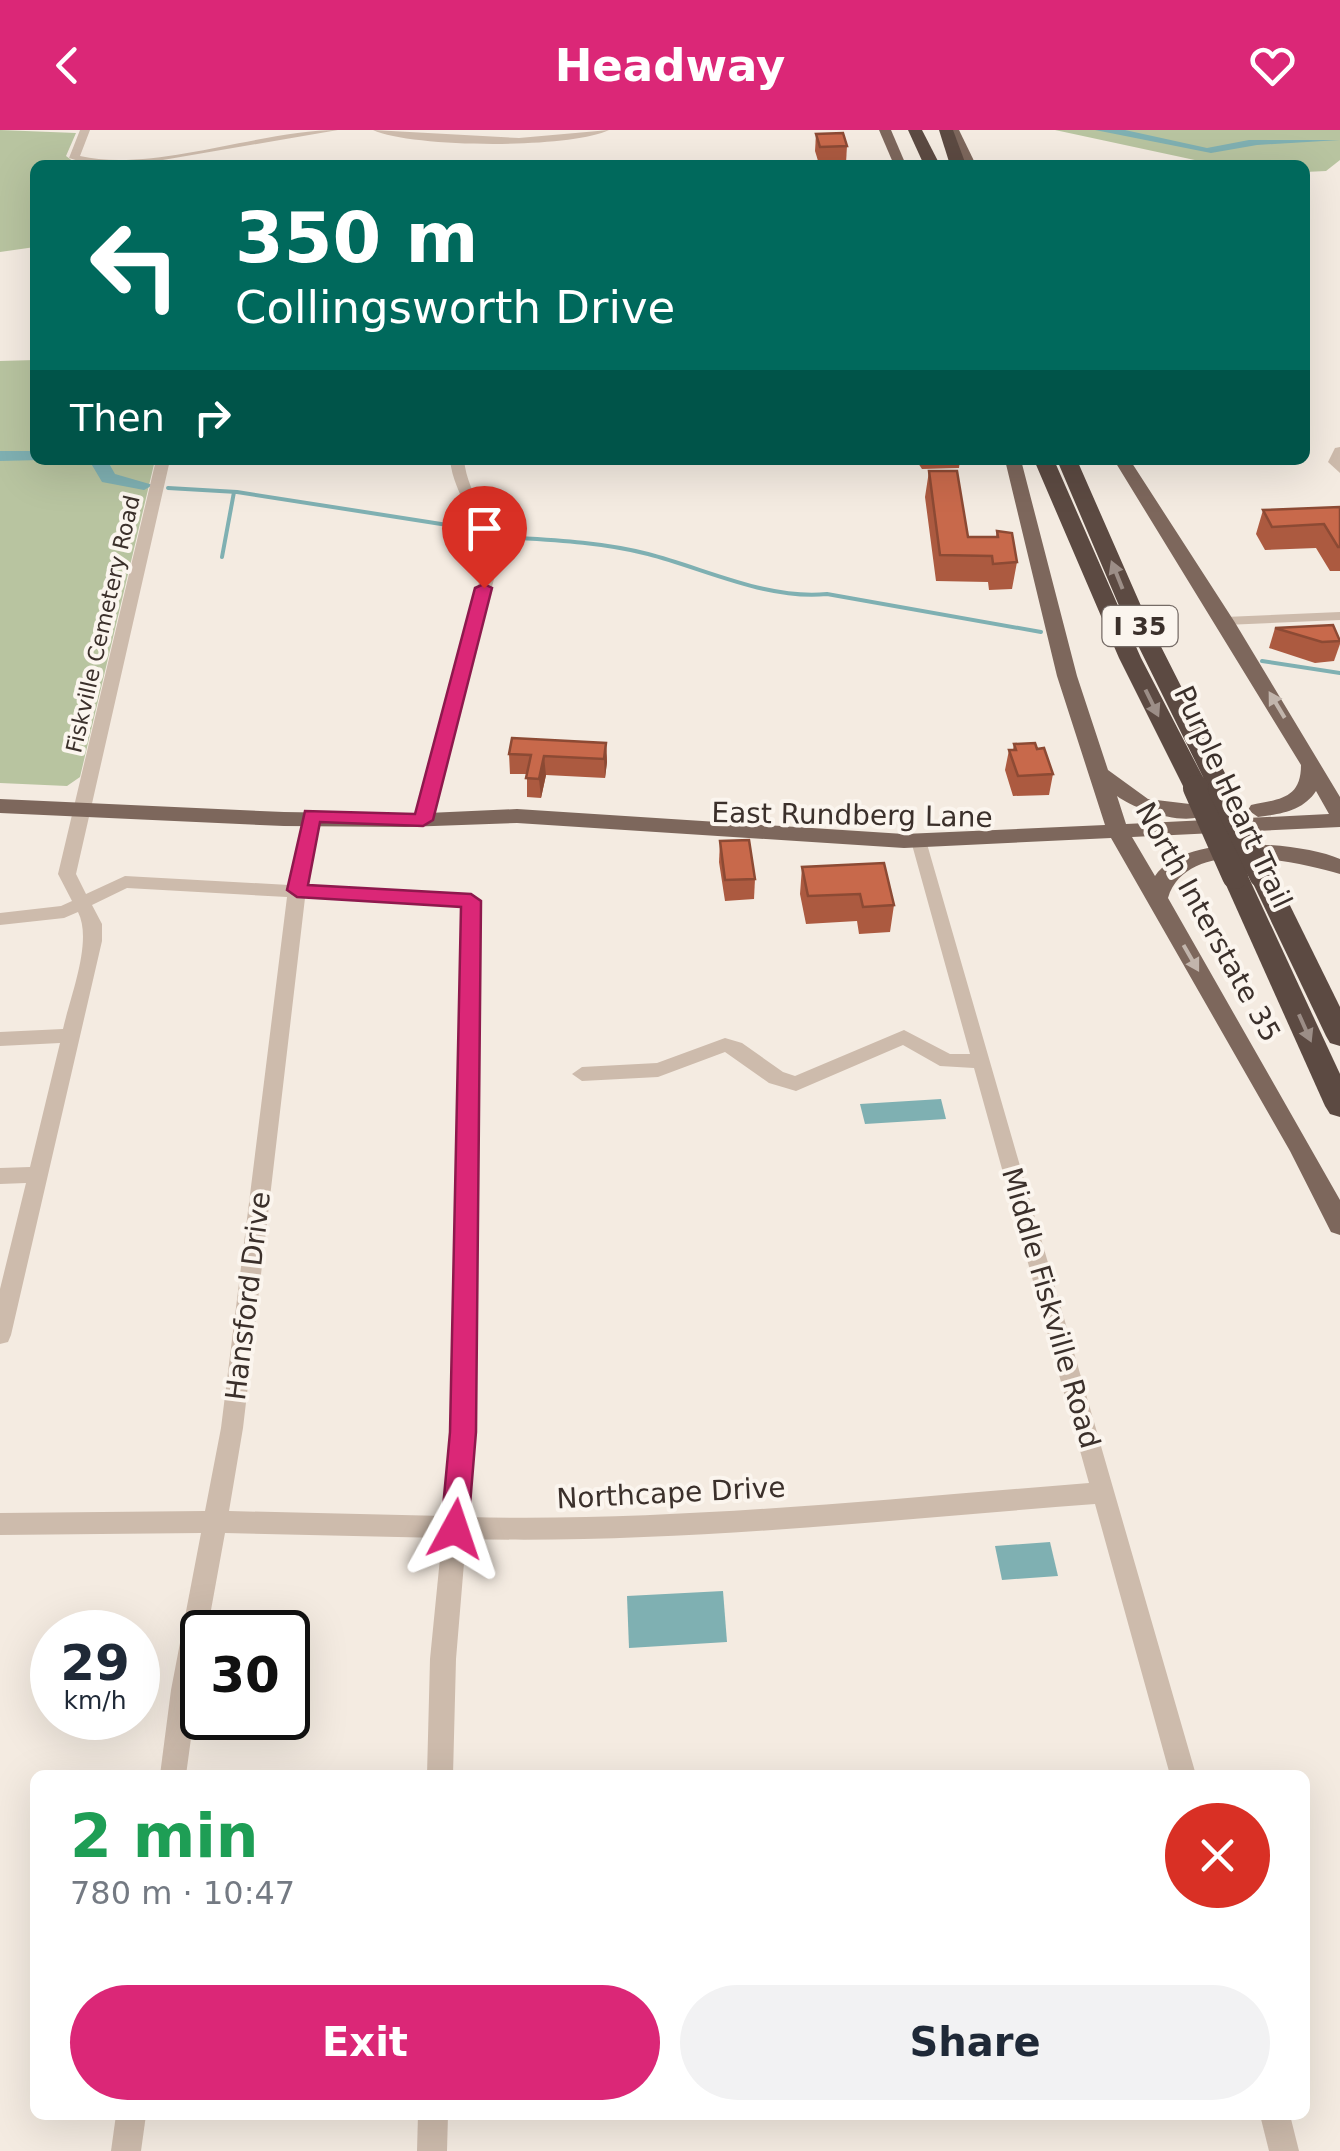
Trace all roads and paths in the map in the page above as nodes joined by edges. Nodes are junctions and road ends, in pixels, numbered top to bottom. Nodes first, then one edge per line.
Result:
1 (85, 130) edge
2 (333, 130) edge
3 (378, 130) edge
4 (443, 130) edge
5 (604, 130) edge
6 (885, 130) edge
7 (898, 130) edge
8 (916, 130) edge
9 (949, 130) edge
10 (555, 135) edge
11 (431, 138) junction
12 (76, 160) edge
13 (99, 160) edge
14 (898, 160) edge
15 (912, 160) edge
16 (930, 160) edge
17 (957, 160) edge
18 (967, 160) edge
19 (1340, 451) edge
20 (161, 465) edge
21 (458, 465) edge
22 (1014, 465) edge
23 (1046, 465) edge
24 (1068, 465) edge
25 (1125, 465) edge
26 (1340, 469) edge
27 (1340, 616) edge
28 (1224, 620) junction
29 (1311, 764) junction
30 (1102, 784) junction
31 (1208, 788) junction
32 (0, 794) edge
33 (1333, 795) edge
34 (85, 804) junction
35 (0, 806) edge
36 (312, 816) junction
37 (1340, 817) edge
38 (423, 820) junction
39 (1063, 832) junction
40 (1340, 834) edge
41 (1121, 837) junction
42 (920, 846) junction
43 (1340, 867) edge
44 (1249, 876) junction
45 (297, 890) junction
46 (1156, 898) junction
47 (81, 904) junction
48 (0, 920) edge
49 (71, 1036) junction
50 (1340, 1036) edge
51 (0, 1039) edge
52 (982, 1061) junction
53 (582, 1074) dead end
54 (1340, 1106) edge
55 (39, 1174) junction
56 (0, 1176) edge
57 (1340, 1225) edge
58 (1, 1334) edge
59 (1104, 1493) junction
60 (215, 1522) junction
61 (0, 1524) edge
62 (455, 1529) junction
63 (174, 1770) edge
64 (440, 1770) edge
65 (1181, 1770) edge
66 (129, 2120) edge
67 (433, 2120) edge
68 (1276, 2120) edge
69 (126, 2151) edge
70 (432, 2151) edge
71 (1284, 2151) edge

1 - 12 street
2 - 13 street
3 - 11 street
4 - 11 street
5 - 10 street
6 - 14 main road
7 - 15 highway
8 - 16 highway
9 - 17 highway
9 - 18 main road
10 - 11 street
19 - 26 street
20 - 34 street, Fiskville Cemetery Road
21 - 38 street
22 - 30 main road, North Interstate 35
23 -> 31 highway, Purple Heart Trail / I 35
31 -> 24 highway, Purple Heart Trail / I 35
25 - 28 main road
27 - 28 street
29 -> 28 main road
29 - 30 main road
29 - 33 main road
30 - 39 main road
30 - 41 main road, North Interstate 35
31 - 44 highway, Purple Heart Trail / I 35, bridge
32 - 34 main road, East Rundberg Lane
33 - 37 main road
34 - 35 main road, East Rundberg Lane
34 - 36 main road, East Rundberg Lane
34 - 47 street, Fiskville Cemetery Road
36 - 38 main road, East Rundberg Lane
36 - 45 street, Hansford Drive
37 - 41 main road, East Rundberg Lane
38 - 42 main road, East Rundberg Lane
39 - 41 main road, East Rundberg Lane
39 - 42 main road, East Rundberg Lane
40 - 41 main road, East Rundberg Lane
41 - 42 main road, East Rundberg Lane
41 - 46 main road, North Interstate 35
42 - 52 street, Middle Fiskville Road
43 - 46 main road
44 - 50 highway, Purple Heart Trail / I 35
44 -> 54 highway, Purple Heart Trail / I 35
45 - 47 street
45 - 60 street, Hansford Drive
45 - 62 street
46 -> 57 main road, North Interstate 35
47 - 48 street
47 - 49 street, Fiskville Cemetery Road
49 - 51 street
49 - 55 street, Fiskville Cemetery Road
52 - 53 street
52 - 59 street, Middle Fiskville Road
55 - 56 street
55 - 58 street, Fiskville Cemetery Road
59 - 62 street, Northcape Drive
59 - 65 street, Middle Fiskville Road
60 - 61 street, Northcape Drive
60 - 62 street, Northcape Drive
60 - 63 street, Hansford Drive
62 - 64 street
66 - 69 street
67 - 70 street
68 - 71 street

